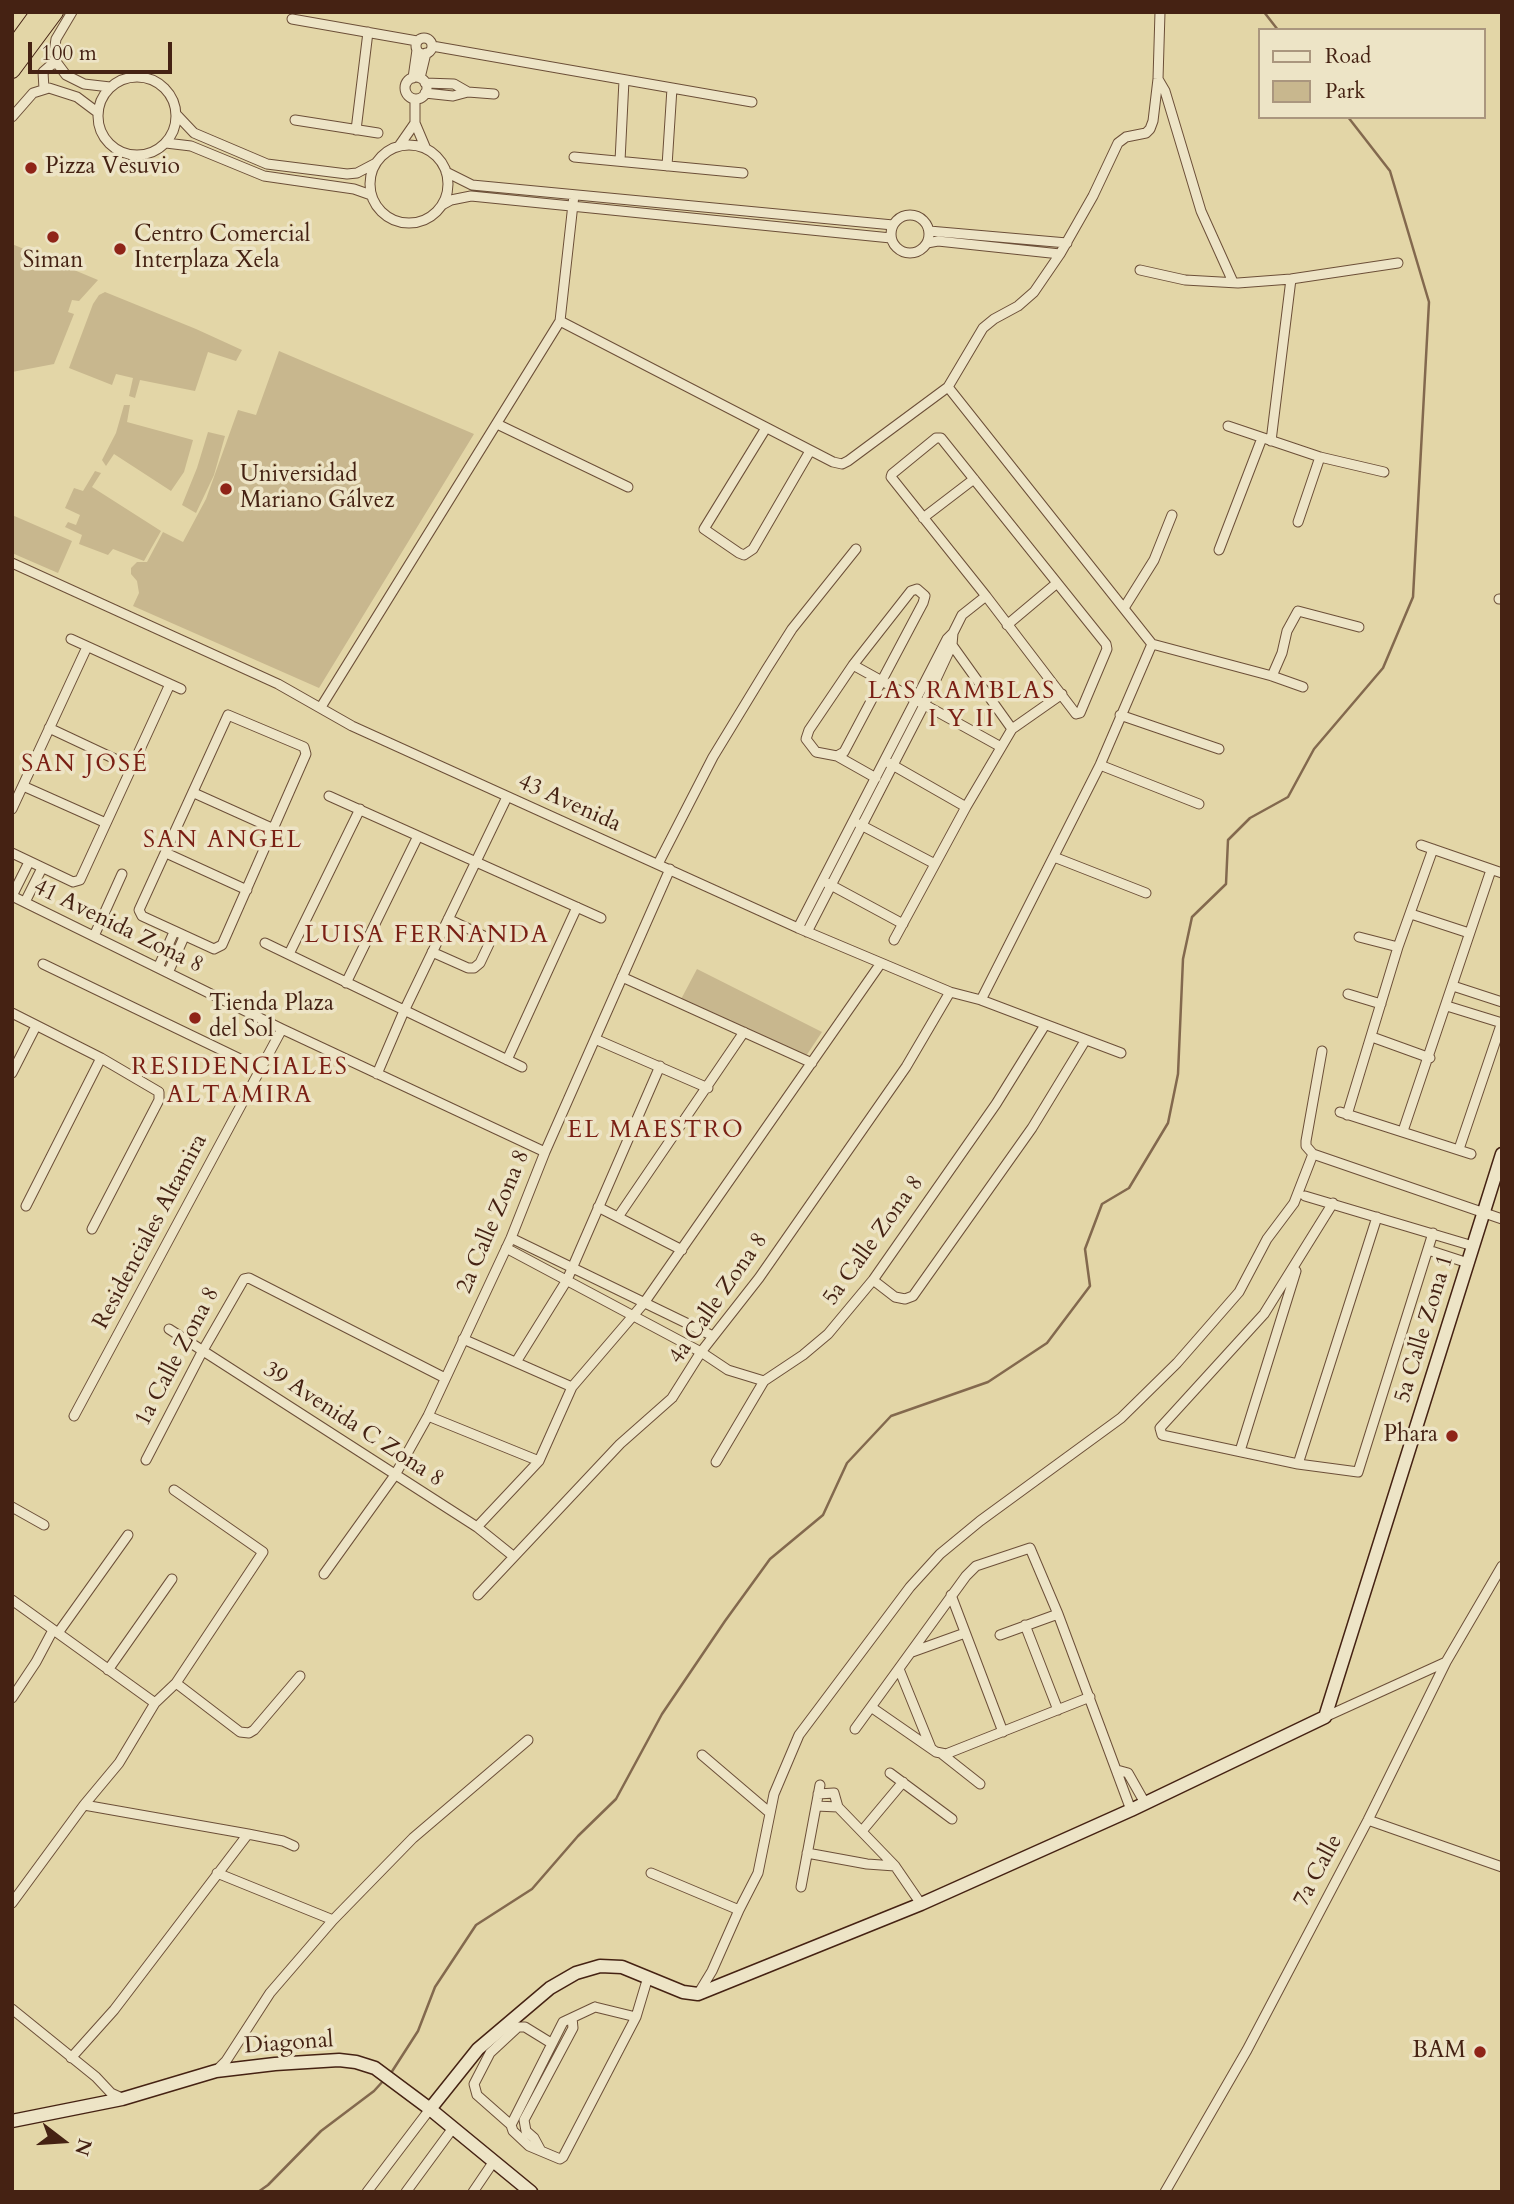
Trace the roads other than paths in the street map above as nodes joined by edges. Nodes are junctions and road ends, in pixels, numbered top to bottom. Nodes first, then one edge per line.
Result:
1 (39, 12) edge
2 (55, 12) edge
3 (72, 12) edge
4 (1160, 12) edge
5 (292, 19) dead end
6 (369, 33) junction
7 (423, 48) junction
8 (12, 49) edge
9 (57, 63) junction
10 (12, 70) edge
11 (1158, 79) junction
12 (624, 80) junction
13 (421, 83) junction
14 (110, 87) junction
15 (672, 88) junction
16 (44, 89) junction
17 (494, 94) dead end
18 (415, 99) junction
19 (752, 102) dead end
20 (97, 112) junction
21 (176, 114) junction
22 (12, 117) edge
23 (295, 120) dead end
24 (415, 123) junction
25 (356, 130) junction
26 (378, 133) dead end
27 (166, 143) junction
28 (399, 146) junction
29 (426, 149) junction
30 (575, 157) dead end
31 (620, 161) junction
32 (376, 163) junction
33 (667, 166) junction
34 (446, 172) junction
35 (743, 173) dead end
36 (371, 195) junction
37 (573, 195) junction
38 (442, 205) junction
39 (573, 206) junction
40 (893, 225) junction
41 (929, 231) junction
42 (891, 238) junction
43 (927, 243) junction
44 (1066, 243) junction
45 (1060, 254) junction
46 (1398, 263) dead end
47 (1140, 270) dead end
48 (1292, 279) junction
49 (1233, 282) junction
50 (560, 321) junction
51 (948, 387) junction
52 (497, 424) junction
53 (1228, 426) dead end
54 (766, 428) junction
55 (1267, 440) junction
56 (810, 450) junction
57 (1320, 457) junction
58 (1384, 472) dead end
59 (974, 479) junction
60 (628, 487) dead end
61 (1172, 515) dead end
62 (923, 518) junction
63 (1298, 522) dead end
64 (856, 549) dead end
65 (1219, 550) dead end
66 (12, 563) edge
67 (1057, 583) junction
68 (986, 596) junction
69 (1124, 608) junction
70 (1007, 625) junction
71 (1359, 627) dead end
72 (953, 634) junction
73 (71, 639) dead end
74 (1152, 644) junction
75 (952, 645) junction
76 (87, 647) junction
77 (853, 665) junction
78 (1272, 676) junction
79 (881, 681) junction
80 (170, 684) junction
81 (1303, 687) dead end
82 (181, 689) dead end
83 (1062, 694) junction
84 (920, 703) junction
85 (321, 706) junction
86 (1120, 715) junction
87 (49, 729) junction
88 (1012, 729) junction
89 (1001, 747) junction
90 (1219, 748) dead end
91 (836, 756) junction
92 (889, 764) junction
93 (1100, 765) junction
94 (132, 767) junction
95 (876, 778) junction
96 (23, 786) junction
97 (194, 793) junction
98 (329, 796) dead end
99 (507, 797) junction
100 (1199, 804) dead end
101 (967, 807) junction
102 (360, 809) junction
103 (12, 810) edge
104 (106, 823) junction
105 (858, 823) junction
106 (274, 829) junction
107 (418, 835) junction
108 (1421, 845) dead end
109 (1433, 849) junction
110 (12, 853) edge
111 (166, 853) junction
112 (1055, 857) junction
113 (29, 862) junction
114 (475, 862) junction
115 (658, 864) junction
116 (935, 864) junction
117 (42, 867) junction
118 (670, 869) junction
119 (1491, 870) junction
120 (1502, 873) edge
121 (122, 874) dead end
122 (826, 883) junction
123 (247, 890) junction
124 (1146, 893) dead end
125 (12, 896) edge
126 (25, 902) junction
127 (577, 907) junction
128 (1411, 914) junction
129 (601, 918) dead end
130 (448, 919) junction
131 (903, 924) junction
132 (802, 930) junction
133 (174, 932) junction
134 (1469, 933) junction
135 (94, 936) junction
136 (184, 937) junction
137 (1359, 937) dead end
138 (894, 940) dead end
139 (265, 943) dead end
140 (1398, 947) junction
141 (432, 952) junction
142 (289, 954) junction
143 (881, 963) junction
144 (43, 964) dead end
145 (158, 968) junction
146 (168, 973) junction
147 (622, 977) junction
148 (346, 984) junction
149 (1453, 986) junction
150 (950, 992) junction
151 (1348, 995) dead end
152 (981, 1000) junction
153 (1502, 1002) edge
154 (1381, 1004) junction
155 (1447, 1006) junction
156 (404, 1011) junction
157 (12, 1013) edge
158 (1502, 1023) edge
159 (1045, 1025) junction
160 (36, 1026) junction
161 (282, 1029) junction
162 (744, 1032) junction
163 (1372, 1037) junction
164 (595, 1039) junction
165 (1085, 1041) junction
166 (1322, 1051) dead end
167 (1121, 1053) dead end
168 (101, 1058) junction
169 (1430, 1058) junction
170 (507, 1060) junction
171 (812, 1063) junction
172 (660, 1066) junction
173 (522, 1067) dead end
174 (261, 1069) junction
175 (12, 1073) edge
176 (377, 1074) junction
177 (708, 1087) junction
178 (1404, 1131) junction
179 (1459, 1149) junction
180 (545, 1152) junction
181 (1313, 1154) junction
182 (1471, 1154) dead end
183 (1502, 1154) edge
184 (1305, 1196) dead end
185 (1333, 1203) junction
186 (26, 1206) dead end
187 (598, 1207) junction
188 (1484, 1214) junction
189 (618, 1217) junction
190 (1377, 1217) junction
191 (1502, 1219) edge
192 (92, 1229) dead end
193 (1433, 1233) junction
194 (511, 1238) junction
195 (1448, 1238) junction
196 (1473, 1246) junction
197 (506, 1248) junction
198 (682, 1250) junction
199 (1428, 1250) junction
200 (1443, 1255) junction
201 (1300, 1259) junction
202 (1468, 1263) junction
203 (573, 1267) junction
204 (568, 1280) junction
205 (873, 1280) junction
206 (645, 1303) junction
207 (635, 1316) junction
208 (169, 1329) dead end
209 (713, 1336) junction
210 (463, 1339) junction
211 (202, 1352) junction
212 (701, 1352) junction
213 (516, 1362) junction
214 (445, 1378) junction
215 (764, 1381) junction
216 (572, 1387) junction
217 (74, 1416) dead end
218 (428, 1416) junction
219 (1240, 1451) junction
220 (146, 1460) dead end
221 (539, 1461) junction
222 (716, 1462) dead end
223 (1298, 1464) junction
224 (395, 1475) junction
225 (174, 1490) dead end
226 (12, 1507) edge
227 (44, 1525) dead end
228 (477, 1527) junction
229 (128, 1535) dead end
230 (513, 1556) junction
231 (1502, 1566) edge
232 (324, 1574) dead end
233 (172, 1579) dead end
234 (478, 1595) dead end
235 (951, 1595) junction
236 (12, 1600) edge
237 (1058, 1614) junction
238 (1025, 1625) junction
239 (55, 1631) junction
240 (965, 1633) junction
241 (1000, 1635) dead end
242 (912, 1652) junction
243 (1446, 1662) junction
244 (899, 1669) junction
245 (108, 1670) junction
246 (300, 1676) dead end
247 (176, 1683) junction
248 (1090, 1697) junction
249 (12, 1698) edge
250 (155, 1703) junction
251 (871, 1707) junction
252 (1058, 1710) junction
253 (1325, 1717) junction
254 (855, 1729) dead end
255 (1003, 1732) junction
256 (528, 1740) dead end
257 (930, 1748) junction
258 (942, 1754) junction
259 (702, 1755) dead end
260 (1117, 1770) junction
261 (890, 1773) dead end
262 (903, 1782) junction
263 (980, 1784) dead end
264 (1145, 1803) junction
265 (85, 1805) junction
266 (816, 1806) junction
267 (838, 1807) junction
268 (1131, 1810) junction
269 (770, 1813) junction
270 (952, 1819) dead end
271 (1368, 1820) junction
272 (862, 1831) junction
273 (248, 1834) junction
274 (294, 1846) dead end
275 (807, 1853) junction
276 (895, 1866) junction
277 (1502, 1867) edge
278 (217, 1873) junction
279 (651, 1873) dead end
280 (801, 1887) dead end
281 (12, 1903) edge
282 (921, 1904) junction
283 (738, 1910) junction
284 (333, 1920) junction
285 (648, 1977) junction
286 (698, 1994) junction
287 (12, 2009) edge
288 (636, 2017) junction
289 (572, 2018) junction
290 (551, 2043) junction
291 (71, 2058) junction
292 (216, 2071) junction
293 (122, 2099) junction
294 (430, 2109) junction
295 (12, 2121) edge
296 (511, 2125) junction
297 (453, 2128) junction
298 (541, 2151) junction
299 (494, 2161) junction
300 (367, 2192) edge
301 (406, 2192) edge
302 (473, 2192) edge
303 (531, 2192) edge
304 (1165, 2192) edge

1 - 8 highway
2 - 10 highway
3 - 9 street
4 - 11 street
5 - 6 street
6 - 7 street
6 - 25 street
7 - 12 street
7 - 13 street
9 - 14 street
9 - 16 street
11 - 44 street
11 - 49 street
12 - 15 street
12 - 31 street
13 - 17 street
13 - 18 street
13 - 18 street
14 - 20 street
14 - 21 street
15 - 19 street
15 - 33 street
16 - 20 street
16 - 22 street
18 - 24 street
20 - 27 street
21 - 27 street
21 - 32 street
23 - 25 street
24 - 28 street
24 - 29 street
25 - 26 street
27 - 36 street
28 - 29 street
28 - 32 street
29 - 34 street
30 - 31 street
31 - 33 street
32 - 36 street
33 - 35 street
34 - 37 street
34 - 38 street
36 - 38 street
37 - 39 street
37 - 40 street
38 - 39 street
39 - 42 street
39 - 50 street
40 - 41 street
40 - 42 street
41 - 43 street
41 - 44 street
42 - 43 street
43 - 45 street
44 - 45 street
45 - 51 street
46 - 48 street
47 - 49 street
48 - 49 street
48 - 55 street
50 - 52 street
50 - 54 street
51 - 56 street
51 - 69 street
52 - 60 street
52 - 85 street
53 - 55 street
54 - 56 street
54 - 56 street
55 - 57 street
55 - 65 street
57 - 58 street
57 - 63 street
59 - 62 street
59 - 62 street
59 - 67 street
61 - 69 street
62 - 68 street
64 - 115 street
66 - 85 street, 43 Avenida
67 - 70 street
67 - 83 street
68 - 70 street
68 - 72 street
69 - 74 street
70 - 83 street
71 - 78 street
72 - 75 street
72 - 84 street
73 - 76 street
74 - 78 street
74 - 86 street
75 - 84 street
75 - 88 street
76 - 80 street
76 - 87 street
77 - 79 street
77 - 79 street
77 - 91 street
78 - 81 street
79 - 84 street
79 - 91 street
80 - 82 street
80 - 94 street
83 - 88 street
84 - 89 street
84 - 92 street
85 - 99 street, 43 Avenida
86 - 90 street
86 - 93 street
87 - 94 street
87 - 96 street
88 - 89 street
89 - 101 street
91 - 95 street
92 - 95 street
92 - 101 street
92 - 105 street
93 - 100 street
93 - 112 street
94 - 104 street
95 - 105 street
96 - 103 street
96 - 104 street
97 - 106 street
97 - 106 street
97 - 111 street
98 - 102 street
99 - 114 street
99 - 115 street, 43 Avenida
101 - 116 street
102 - 107 street
102 - 142 street
104 - 117 street
105 - 116 street
105 - 122 street
106 - 123 street
107 - 114 street
107 - 148 street
108 - 109 street
109 - 119 street
109 - 128 street
110 - 113 street
111 - 123 street
111 - 133 street
112 - 124 street
112 - 152 street
113 - 117 street
113 - 125 street
114 - 127 street
114 - 130 street
115 - 118 street, 43 Avenida
116 - 131 street
117 - 126 street
118 - 132 street, 43 Avenida
118 - 147 street, 2a Calle Zona 8
119 - 120 street
119 - 134 street
121 - 135 street
122 - 131 street
122 - 132 street
123 - 136 street
125 - 126 street, 41 Avenida Zona 8
126 - 135 street, 41 Avenida Zona 8
127 - 129 street
127 - 170 street
128 - 134 street
128 - 140 street
130 - 141 street
130 - 141 street
131 - 138 street
132 - 143 street, 43 Avenida
133 - 136 street
133 - 145 street
134 - 149 street
135 - 145 street, 41 Avenida Zona 8
136 - 146 street
137 - 140 street
139 - 142 street
140 - 154 street
141 - 156 street
142 - 148 street
143 - 150 street, 43 Avenida
143 - 171 street
144 - 174 street
145 - 146 street, 41 Avenida Zona 8
146 - 161 street, 41 Avenida Zona 8
147 - 162 street
147 - 164 street, 2a Calle Zona 8
148 - 156 street
149 - 153 street
149 - 155 street
150 - 152 street, 43 Avenida
150 - 209 street, 4a Calle Zona 8
151 - 154 street
152 - 159 street, 43 Avenida
154 - 163 street
155 - 158 street
155 - 169 street
156 - 170 street
156 - 176 street
157 - 160 street
158 - 179 street
159 - 165 street, 43 Avenida
159 - 205 street, 5a Calle Zona 8
160 - 168 street
160 - 175 street
161 - 174 street, Residenciales Altamira
161 - 176 street, 41 Avenida Zona 8
162 - 171 street
162 - 177 street
163 - 169 street
163 - 178 street
164 - 172 street
164 - 180 street, 2a Calle Zona 8
165 - 167 street, 43 Avenida
165 - 205 street
166 - 181 street
168 - 186 street
168 - 192 street
169 - 178 street
170 - 173 street
171 - 198 street
172 - 177 street
172 - 187 street
174 - 217 street, Residenciales Altamira
176 - 180 street, 41 Avenida Zona 8
177 - 189 street
178 - 179 street
179 - 182 street
180 - 194 street, 2a Calle Zona 8
181 - 188 street
181 - 269 street
183 - 188 street, 5a Calle Zona 1
184 - 185 street
185 - 190 street
185 - 201 street
187 - 189 street
187 - 203 street
188 - 191 street
188 - 196 street, 5a Calle Zona 1
189 - 198 street
190 - 193 street
190 - 223 street
193 - 195 street
193 - 199 street
194 - 197 street, 2a Calle Zona 8
194 - 203 street
195 - 196 street
195 - 200 street
196 - 202 street, 5a Calle Zona 1
197 - 204 street
197 - 210 street, 2a Calle Zona 8
198 - 206 street
199 - 200 street
199 - 223 street
200 - 202 street
201 - 219 street
201 - 219 street
202 - 253 street, 5a Calle Zona 1
203 - 204 street
203 - 206 street
204 - 207 street
204 - 213 street
205 - 215 street, 5a Calle Zona 8
206 - 207 street
206 - 209 street
207 - 212 street
207 - 216 street
208 - 211 street, 39 Avenida C Zona 8
209 - 212 street, 4a Calle Zona 8
210 - 213 street
210 - 214 street, 2a Calle Zona 8
211 - 214 street, 1a Calle Zona 8
211 - 220 street, 1a Calle Zona 8
211 - 224 street, 39 Avenida C Zona 8
212 - 215 street
212 - 230 street, 4a Calle Zona 8
213 - 216 street
214 - 218 street, 2a Calle Zona 8
215 - 222 street, 5a Calle Zona 8
216 - 221 street
218 - 221 street
218 - 224 street, 2a Calle Zona 8
219 - 223 street
221 - 228 street
224 - 228 street, 39 Avenida C Zona 8
224 - 232 street, 2a Calle Zona 8
225 - 247 street
226 - 227 street
228 - 230 street, 39 Avenida C Zona 8
229 - 239 street
230 - 234 street, 4a Calle Zona 8
231 - 243 street, 7a Calle
233 - 245 street
235 - 237 street
235 - 240 street
235 - 242 street
236 - 239 street
237 - 238 street
237 - 248 street
238 - 241 street
238 - 252 street
239 - 245 street
239 - 249 street
240 - 242 street
240 - 255 street
242 - 244 street
243 - 253 street
243 - 271 street, 7a Calle
244 - 251 street
244 - 257 street
245 - 250 street
246 - 247 street
247 - 250 street
248 - 252 street
248 - 260 street
250 - 265 street
251 - 254 street
251 - 257 street
252 - 255 street
253 - 264 street
255 - 258 street
256 - 284 street
257 - 258 street
258 - 263 street
259 - 269 street
260 - 264 street
260 - 268 street
261 - 262 street
262 - 270 street
262 - 272 street
264 - 268 street
265 - 273 street
265 - 281 street
266 - 267 street
266 - 267 street
266 - 275 street
267 - 272 street
268 - 282 street
269 - 283 street
271 - 277 street
271 - 304 street, 7a Calle
272 - 276 street
273 - 274 street
273 - 278 street
275 - 276 street
275 - 280 street
276 - 282 street
278 - 284 street
278 - 291 street
279 - 283 street
282 - 286 street
283 - 286 street
284 - 292 street
285 - 286 street
285 - 288 street
285 - 294 street
287 - 291 street
288 - 289 street
288 - 298 street
289 - 290 street
289 - 298 street
290 - 296 street
290 - 296 street
291 - 293 street
292 - 293 street, Diagonal
292 - 294 street, Diagonal
293 - 295 street, Diagonal
294 - 297 street, Diagonal
294 - 300 street
296 - 298 street
297 - 299 street, Diagonal
297 - 301 street
299 - 302 street
299 - 303 street, Diagonal

